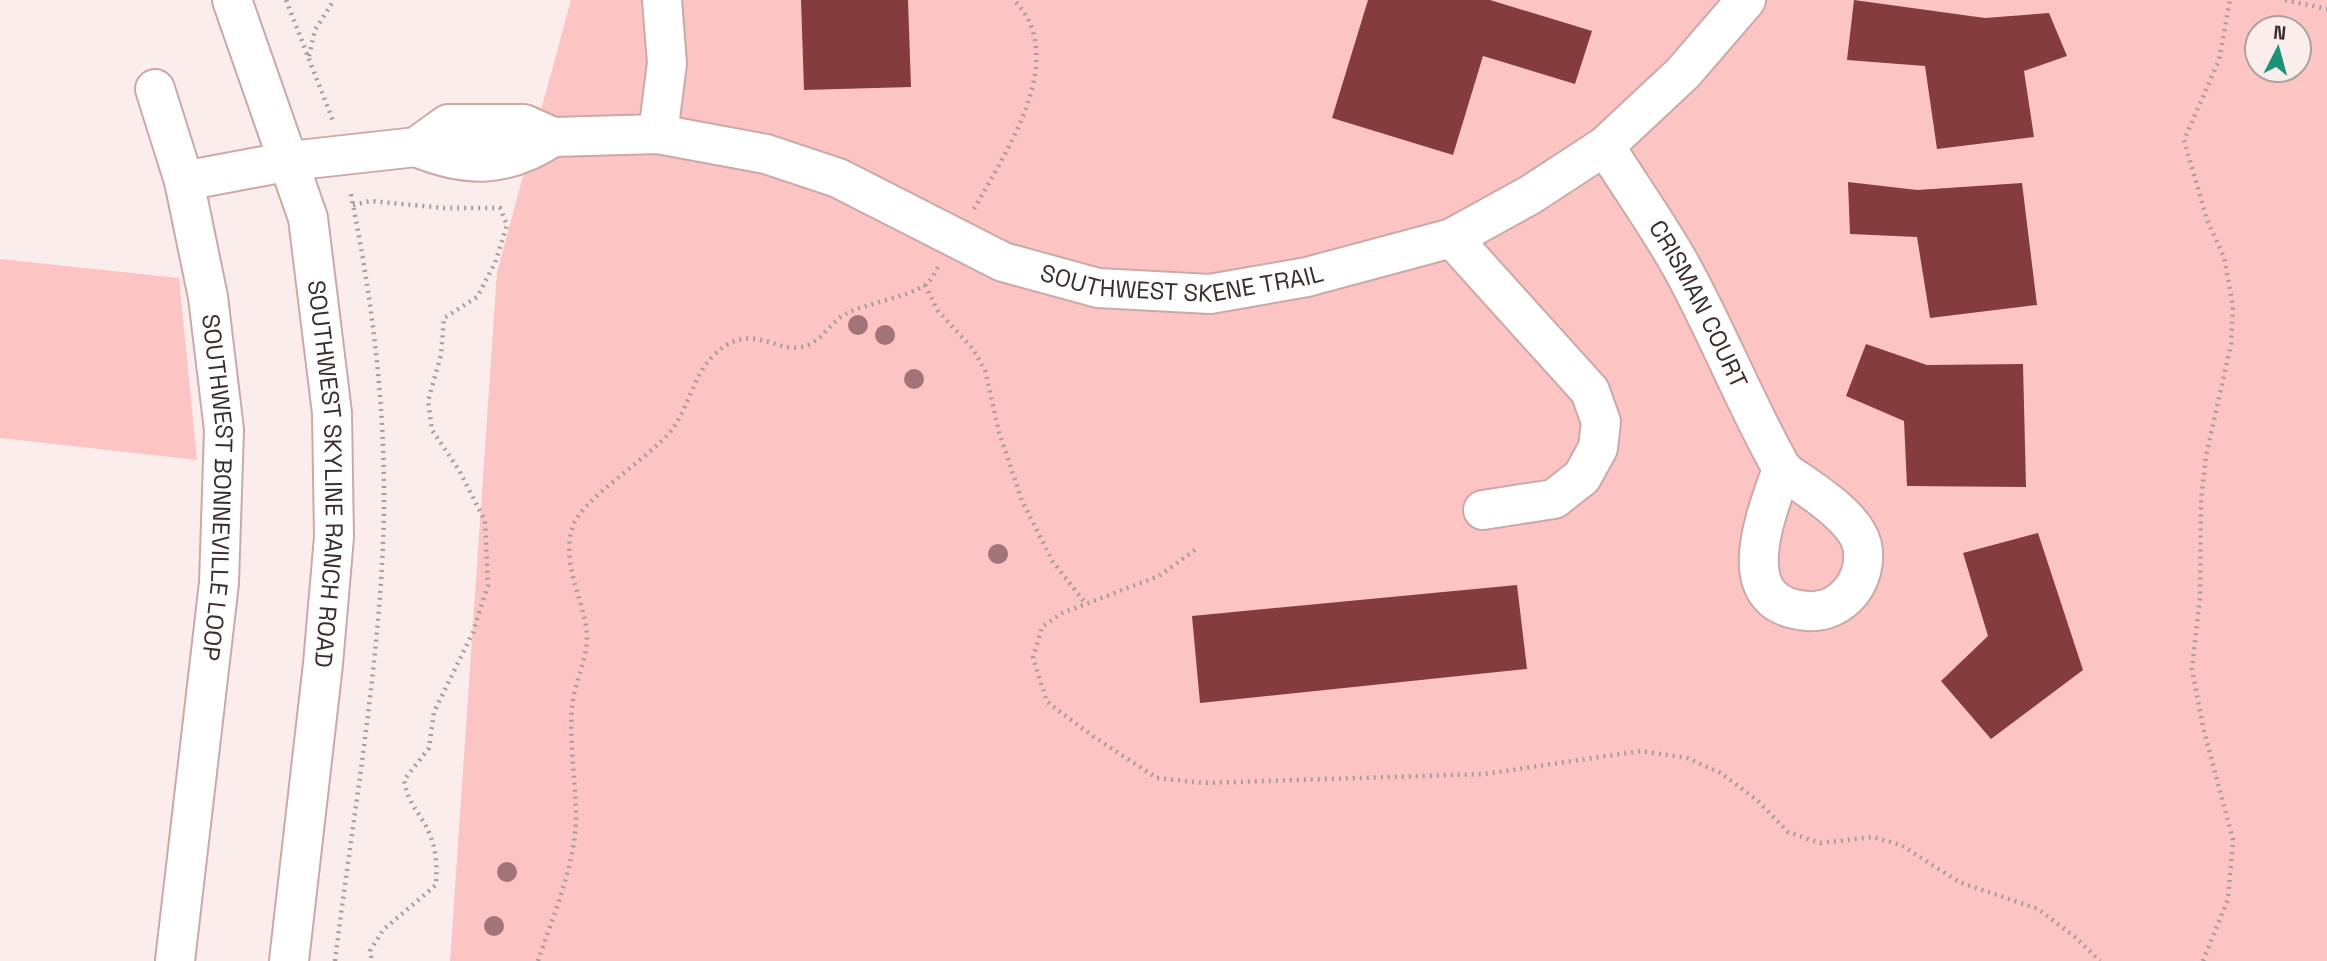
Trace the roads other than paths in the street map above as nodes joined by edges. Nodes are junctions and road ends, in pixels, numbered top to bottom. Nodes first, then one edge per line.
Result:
1 (232, 0) edge
2 (662, 0) edge
3 (1746, 0) edge
4 (155, 89) dead end
5 (659, 134) junction
6 (1605, 146) junction
7 (290, 161) junction
8 (184, 181) junction
9 (1452, 238) junction
10 (1782, 469) dead end
11 (1483, 510) dead end
12 (175, 961) edge
13 (289, 961) edge

1 - 7 street, SOUTHWEST SKYLINE RANCH ROAD
2 - 5 street
3 - 6 street, SOUTHWEST SKENE TRAIL
4 - 8 street, SOUTHWEST BONNEVILLE LOOP
5 - 7 street, SOUTHWEST SKENE TRAIL
5 - 9 street, SOUTHWEST SKENE TRAIL
6 - 9 street, SOUTHWEST SKENE TRAIL
6 - 10 street, CRISMAN COURT
7 - 8 street
7 - 13 street, SOUTHWEST SKYLINE RANCH ROAD
8 - 12 street, SOUTHWEST BONNEVILLE LOOP
9 - 11 street

